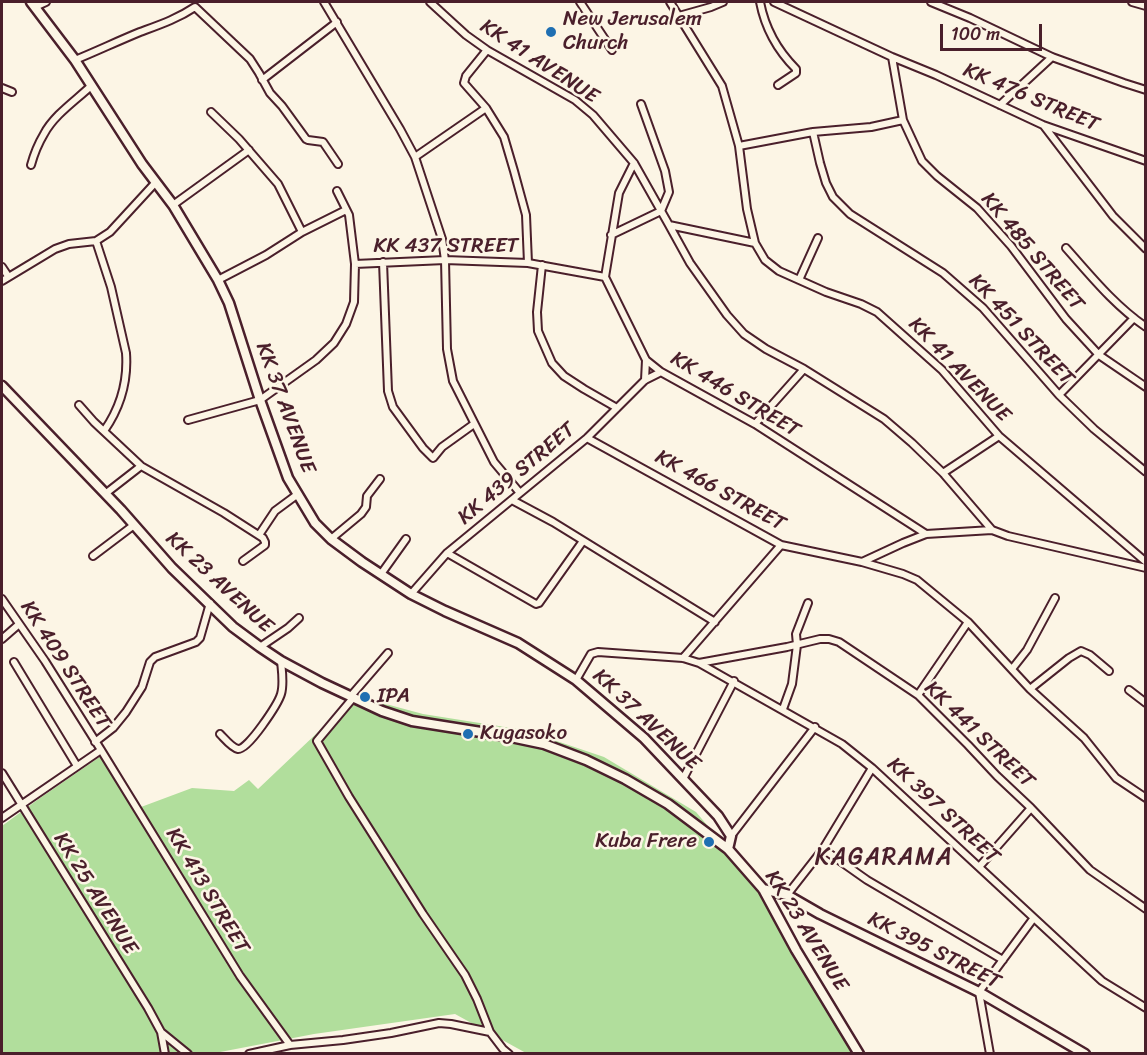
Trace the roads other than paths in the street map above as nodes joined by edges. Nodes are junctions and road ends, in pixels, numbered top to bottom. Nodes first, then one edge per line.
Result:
1 (46, 2) edge
2 (324, 2) edge
3 (430, 2) edge
4 (580, 2) edge
5 (670, 2) edge
6 (723, 2) edge
7 (760, 2) edge
8 (774, 2) edge
9 (931, 2) edge
10 (1132, 2) edge
11 (33, 4) edge
12 (196, 4) edge
13 (1146, 6) edge
14 (679, 16) junction
15 (337, 22) junction
16 (487, 50) junction
17 (612, 50) dead end
18 (892, 57) junction
19 (1052, 57) junction
20 (75, 60) junction
21 (262, 80) junction
22 (778, 85) dead end
23 (91, 86) junction
24 (2, 88) edge
25 (1146, 90) edge
26 (12, 93) dead end
27 (641, 104) dead end
28 (1000, 105) junction
29 (486, 108) junction
30 (211, 112) dead end
31 (903, 120) junction
32 (1043, 125) junction
33 (813, 132) junction
34 (739, 146) junction
35 (249, 150) junction
36 (415, 157) junction
37 (1146, 161) edge
38 (634, 163) junction
39 (338, 164) dead end
40 (31, 165) dead end
41 (156, 182) junction
42 (337, 191) dead end
43 (173, 205) junction
44 (346, 210) junction
45 (661, 211) junction
46 (669, 225) junction
47 (302, 232) junction
48 (611, 235) junction
49 (818, 238) dead end
50 (96, 241) junction
51 (755, 243) junction
52 (1066, 248) dead end
53 (1146, 249) edge
54 (445, 260) junction
55 (383, 262) junction
56 (355, 264) junction
57 (528, 264) junction
58 (542, 265) junction
59 (2, 267) edge
60 (8, 276) junction
61 (605, 277) junction
62 (218, 280) junction
63 (799, 280) junction
64 (2, 281) edge
65 (1134, 318) junction
66 (1146, 327) edge
67 (1099, 355) junction
68 (646, 360) junction
69 (804, 369) junction
70 (661, 372) junction
71 (645, 380) junction
72 (2, 386) edge
73 (1146, 387) edge
74 (1059, 395) junction
75 (260, 400) junction
76 (79, 405) dead end
77 (618, 408) junction
78 (188, 420) dead end
79 (474, 424) junction
80 (755, 424) junction
81 (104, 431) junction
82 (999, 436) junction
83 (587, 438) junction
84 (141, 466) junction
85 (1146, 472) edge
86 (943, 473) junction
87 (380, 479) dead end
88 (520, 493) junction
89 (105, 494) junction
90 (298, 494) junction
91 (512, 500) junction
92 (134, 525) junction
93 (992, 530) junction
94 (926, 534) junction
95 (259, 535) junction
96 (331, 539) junction
97 (406, 539) dead end
98 (583, 541) junction
99 (781, 545) junction
100 (447, 553) junction
101 (93, 556) dead end
102 (243, 561) dead end
103 (862, 562) junction
104 (1146, 562) edge
105 (1146, 568) edge
106 (381, 574) junction
107 (411, 594) junction
108 (1055, 597) dead end
109 (2, 599) edge
110 (210, 603) junction
111 (808, 603) dead end
112 (299, 618) dead end
113 (715, 622) junction
114 (969, 622) junction
115 (18, 625) junction
116 (2, 639) edge
117 (797, 645) junction
118 (260, 647) junction
119 (388, 653) dead end
120 (683, 658) junction
121 (281, 661) junction
122 (14, 663) dead end
123 (699, 663) junction
124 (1012, 669) junction
125 (1109, 671) dead end
126 (576, 680) junction
127 (734, 681) junction
128 (1030, 689) junction
129 (1129, 690) dead end
130 (918, 695) junction
131 (352, 697) junction
132 (1146, 703) edge
133 (783, 710) junction
134 (815, 728) junction
135 (220, 734) dead end
136 (95, 742) junction
137 (101, 750) junction
138 (77, 766) junction
139 (872, 768) junction
140 (2, 773) edge
141 (683, 779) junction
142 (1146, 798) edge
143 (20, 805) junction
144 (1031, 808) junction
145 (2, 818) edge
146 (731, 836) junction
147 (728, 849) junction
148 (823, 849) junction
149 (979, 867) junction
150 (763, 889) junction
151 (787, 895) junction
152 (1146, 909) edge
153 (1033, 919) junction
154 (1003, 960) junction
155 (980, 992) junction
156 (1146, 1008) edge
157 (161, 1032) junction
158 (490, 1032) junction
159 (290, 1045) junction
160 (165, 1053) edge
161 (188, 1053) edge
162 (249, 1053) edge
163 (509, 1053) edge
164 (859, 1053) edge
165 (990, 1053) edge
166 (1085, 1053) edge

1 - 11 street
2 - 15 street
3 - 16 street, KK 41 AVENUE
4 - 17 street
5 - 14 street
6 - 14 street
7 - 22 street
8 - 18 street, KK 476 STREET
9 - 19 street
10 - 13 street
11 - 20 main road, KK 37 AVENUE
12 - 20 street
12 - 21 street
14 - 34 street
15 - 21 street
15 - 36 street
16 - 29 street
16 - 38 street, KK 41 AVENUE
18 - 28 street, KK 476 STREET
18 - 31 street, KK 485 STREET
19 - 25 street
19 - 28 street
20 - 23 main road, KK 37 AVENUE
21 - 39 street
23 - 40 street
23 - 41 main road, KK 37 AVENUE
24 - 26 street
27 - 45 street
28 - 32 street, KK 476 STREET
29 - 36 street
29 - 57 street
30 - 35 street
31 - 33 street
31 - 67 street, KK 485 STREET
32 - 37 street, KK 476 STREET
32 - 53 street
33 - 34 street
33 - 74 street, KK 451 STREET
34 - 51 street
35 - 43 street
35 - 47 street
36 - 54 street
38 - 45 street, KK 41 AVENUE
38 - 48 street
41 - 43 main road, KK 37 AVENUE
41 - 50 street
42 - 44 street
43 - 62 main road, KK 37 AVENUE
44 - 47 street
44 - 56 street
45 - 46 street, KK 41 AVENUE
45 - 48 street
46 - 51 street
46 - 69 street, KK 41 AVENUE
47 - 62 street
48 - 61 street
49 - 63 street
50 - 60 street
50 - 81 street
51 - 63 street, KK 41 AVENUE
52 - 65 street
54 - 55 street, KK 437 STREET
54 - 57 street, KK 437 STREET
54 - 79 street
55 - 56 street, KK 437 STREET
55 - 79 street
56 - 75 street, KK 437 STREET
57 - 58 street, KK 437 STREET
58 - 61 street, KK 437 STREET
58 - 77 street
59 - 60 street
60 - 64 street
61 - 68 street, KK 446 STREET
62 - 75 main road, KK 37 AVENUE
63 - 82 street, KK 41 AVENUE
65 - 66 street
65 - 67 street
67 - 73 street, KK 485 STREET
67 - 74 street
68 - 70 street, KK 446 STREET
68 - 71 street
69 - 80 street
69 - 86 street, KK 41 AVENUE
70 - 71 street, KK 439 STREET
70 - 80 street, KK 446 STREET
71 - 77 street, KK 439 STREET
72 - 89 main road, KK 23 AVENUE
74 - 85 street, KK 451 STREET
75 - 78 street
75 - 90 main road, KK 37 AVENUE
76 - 81 street
77 - 83 street, KK 439 STREET
79 - 88 street
80 - 94 street, KK 446 STREET
81 - 84 street
82 - 86 street
82 - 104 street, KK 41 AVENUE
83 - 88 street, KK 439 STREET
83 - 99 street, KK 466 STREET
84 - 89 street
84 - 95 street
86 - 93 street, KK 41 AVENUE
87 - 96 street
88 - 91 street, KK 439 STREET
89 - 92 main road, KK 23 AVENUE
90 - 95 street
90 - 96 main road, KK 37 AVENUE
91 - 98 street
91 - 100 street, KK 439 STREET
92 - 101 street
92 - 110 main road, KK 23 AVENUE
93 - 94 street
93 - 105 street
94 - 103 street
95 - 102 street
96 - 106 main road, KK 37 AVENUE
97 - 106 street
98 - 100 street
98 - 113 street
99 - 103 street, KK 466 STREET
99 - 113 street
100 - 107 street, KK 439 STREET
103 - 114 street, KK 466 STREET
106 - 107 main road, KK 37 AVENUE
107 - 126 main road, KK 37 AVENUE
108 - 124 street
109 - 115 street, KK 409 STREET
110 - 118 main road, KK 23 AVENUE
110 - 136 street
111 - 117 street
112 - 118 street
113 - 120 street
114 - 124 street, KK 466 STREET
114 - 130 street
115 - 116 street
115 - 136 street, KK 409 STREET
117 - 123 street, KK 441 STREET
117 - 130 street, KK 441 STREET
117 - 133 street
118 - 121 main road, KK 23 AVENUE
119 - 131 street
120 - 123 street, KK 441 STREET
120 - 126 street, KK 441 STREET
121 - 131 main road, KK 23 AVENUE
121 - 135 street
122 - 138 street
123 - 127 street, KK 397 STREET
124 - 128 street, KK 466 STREET
125 - 128 street
126 - 141 main road, KK 37 AVENUE
127 - 133 street, KK 397 STREET
127 - 141 street
128 - 142 street, KK 466 STREET
129 - 132 street
130 - 144 street, KK 441 STREET
131 - 147 main road, KK 23 AVENUE
131 - 158 street
133 - 134 street, KK 397 STREET
134 - 139 street, KK 397 STREET
134 - 146 street
136 - 137 street, KK 409 STREET
137 - 138 street
137 - 159 street, KK 413 STREET
138 - 143 street
139 - 148 street
139 - 149 street, KK 397 STREET
140 - 143 street, KK 25 AVENUE
141 - 146 main road, KK 37 AVENUE
143 - 145 street
143 - 157 street, KK 25 AVENUE
144 - 149 street, KK 441 STREET
144 - 152 street, KK 441 STREET
146 - 147 main road
147 - 150 main road, KK 23 AVENUE
148 - 151 street
148 - 154 street
149 - 153 street, KK 397 STREET
150 - 151 main road, KK 395 STREET
150 - 164 main road, KK 23 AVENUE
151 - 155 main road, KK 395 STREET
153 - 154 street
153 - 156 street, KK 397 STREET
154 - 155 street
155 - 165 street
155 - 166 main road, KK 395 STREET
157 - 160 street, KK 25 AVENUE
157 - 161 street, KK 25 AVENUE
158 - 159 street
158 - 163 street
159 - 162 street

